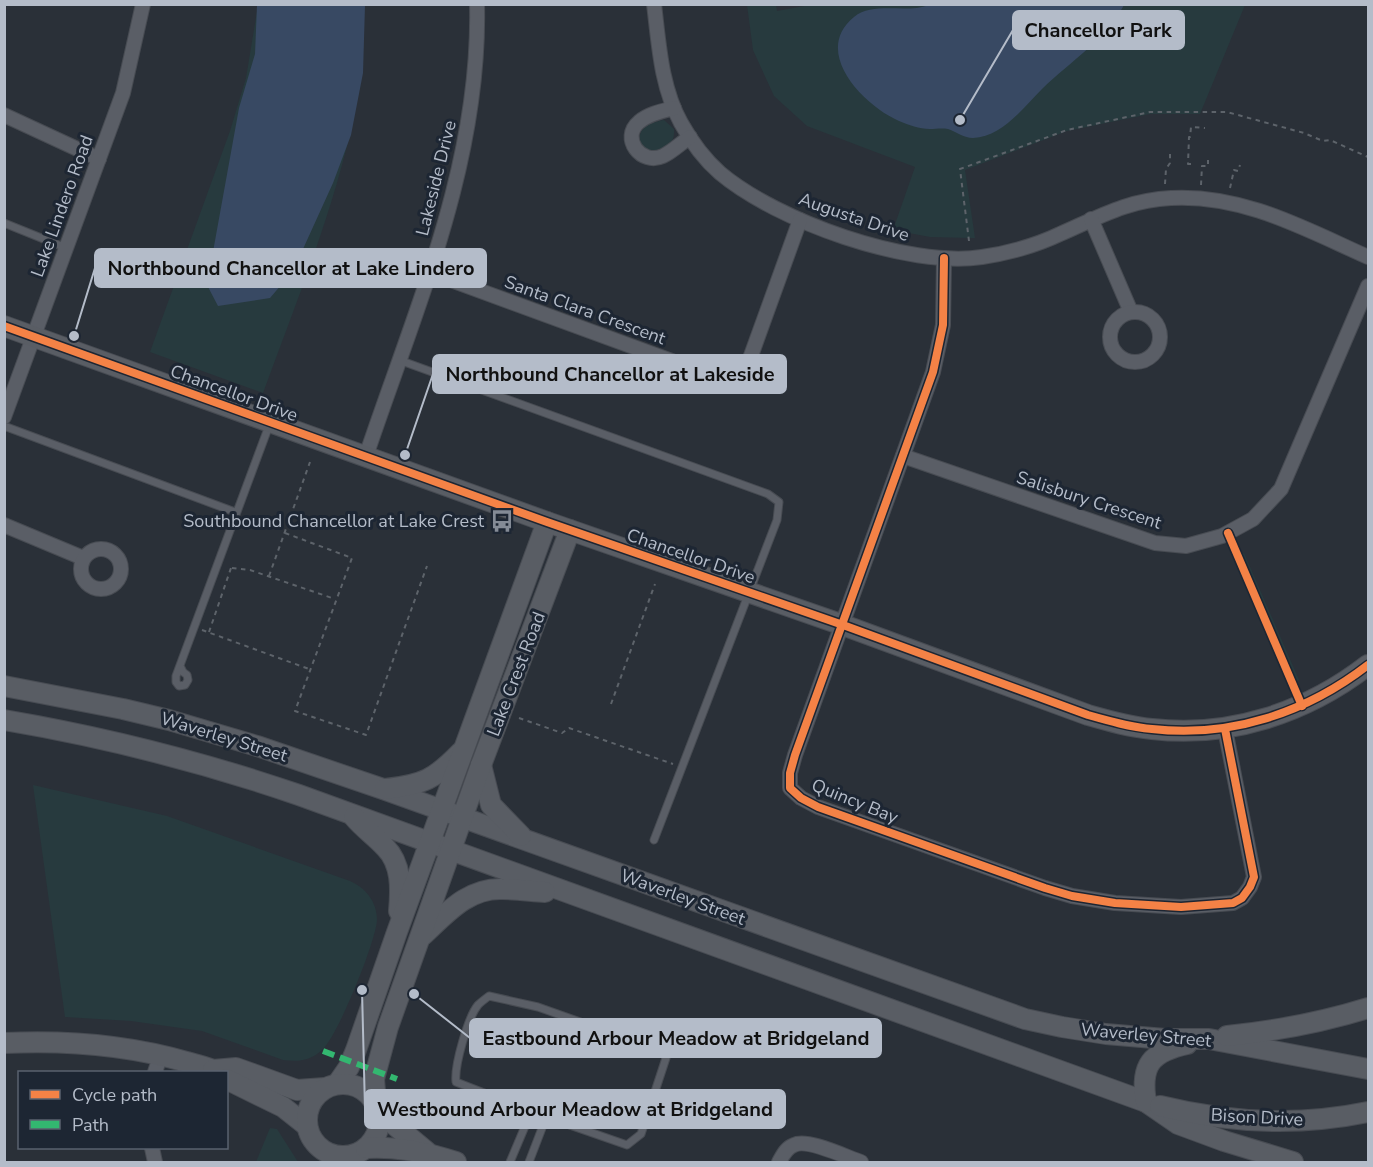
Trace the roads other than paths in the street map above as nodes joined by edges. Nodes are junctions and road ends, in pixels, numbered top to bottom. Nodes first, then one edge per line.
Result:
1 (144, 4) edge
2 (477, 4) edge
3 (654, 4) edge
4 (674, 108) junction
5 (4, 115) edge
6 (690, 137) junction
7 (99, 159) junction
8 (1091, 219) junction
9 (800, 220) junction
10 (4, 223) edge
11 (66, 248) junction
12 (1368, 257) edge
13 (944, 258) junction
14 (429, 272) junction
15 (1368, 286) edge
16 (1131, 312) dead end
17 (4, 326) edge
18 (33, 337) junction
19 (399, 360) junction
20 (4, 417) edge
21 (270, 422) junction
22 (4, 426) edge
23 (366, 456) junction
24 (903, 456) junction
25 (236, 512) junction
26 (546, 522) junction
27 (4, 525) edge
28 (570, 530) junction
29 (83, 558) dead end
30 (749, 592) junction
31 (843, 624) junction
32 (180, 666) dead end
33 (1368, 667) edge
34 (4, 686) edge
35 (4, 720) edge
36 (1225, 729) junction
37 (465, 748) junction
38 (481, 765) junction
39 (383, 789) junction
40 (442, 811) junction
41 (350, 813) junction
42 (462, 818) junction
43 (654, 840) dead end
44 (430, 842) junction
45 (528, 842) junction
46 (451, 850) junction
47 (567, 893) junction
48 (397, 932) junction
49 (420, 938) junction
50 (1368, 1008) edge
51 (1209, 1039) junction
52 (4, 1043) edge
53 (158, 1063) edge
54 (1368, 1069) edge
55 (202, 1071) edge
56 (228, 1071) edge
57 (228, 1079) edge
58 (331, 1086) junction
59 (1146, 1102) junction
60 (377, 1108) junction
61 (1368, 1112) edge
62 (538, 1114) junction
63 (307, 1126) junction
64 (366, 1148) junction
65 (425, 1157) edge
66 (456, 1162) edge
67 (510, 1162) edge
68 (529, 1162) edge
69 (779, 1162) edge
70 (861, 1162) edge
71 (1293, 1162) edge

1 - 7 street, Lake Lindero Road
2 - 14 street, Lakeside Drive
3 - 4 street, Augusta Drive
4 - 6 street, Augusta Drive
4 - 6 street
5 - 7 street
6 - 9 street, Augusta Drive
7 - 11 street, Lake Lindero Road
8 - 12 street, Augusta Drive
8 - 13 street, Augusta Drive
8 - 16 street
9 - 13 street, Augusta Drive
9 - 14 street, Santa Clara Crescent
10 - 11 lane
11 - 18 street, Lake Lindero Road
13 - 24 street, Quincy Bay
14 - 19 street, Lakeside Drive
15 - 24 street, Salisbury Crescent
17 - 18 main road, Chancellor Drive
18 - 20 street, Lake Lindero Road
18 - 21 main road, Chancellor Drive
19 - 23 street, Lakeside Drive
19 - 30 lane
21 - 23 main road, Chancellor Drive
21 - 25 lane
22 - 25 lane
23 - 26 main road, Chancellor Drive
24 - 31 street, Quincy Bay
25 - 32 lane
26 - 28 main road, Chancellor Drive
26 - 37 main road, Lake Crest Road
27 - 29 street
28 - 30 main road, Chancellor Drive
28 - 38 main road, Lake Crest Road
30 - 31 main road, Chancellor Drive
30 - 43 lane
31 - 36 main road, Chancellor Drive
31 - 36 street, Quincy Bay
33 - 36 main road, Chancellor Drive
34 - 39 main road, Waverley Street
35 - 41 main road, Waverley Street
37 - 39 main road
37 - 40 main road, Lake Crest Road
38 - 42 main road, Lake Crest Road
38 - 45 main road
39 - 40 main road, Waverley Street
40 - 42 main road, Waverley Street
40 - 44 main road, Lake Crest Road
41 - 44 main road, Waverley Street
41 - 48 main road
42 - 45 main road, Waverley Street
42 - 46 main road, Lake Crest Road
44 - 46 main road, Waverley Street
44 - 48 main road, Lake Crest Road
45 - 51 main road, Waverley Street
46 - 47 main road, Waverley Street
46 - 49 main road, Lake Crest Road
47 - 49 main road
47 - 59 main road, Waverley Street
48 - 58 main road
49 - 60 main road, Lake Crest Road
50 - 51 main road
51 - 54 main road, Waverley Street
51 - 59 main road
52 - 53 main road
53 - 55 main road
56 - 58 main road
57 - 63 main road
58 - 60 main road
58 - 63 main road
59 - 61 main road, Bison Drive
59 - 71 main road, Waverley Street
60 - 64 main road
60 - 65 main road
62 - 62 lane
62 - 67 lane
62 - 68 lane
63 - 64 main road
64 - 65 main road
65 - 66 main road
69 - 70 street

